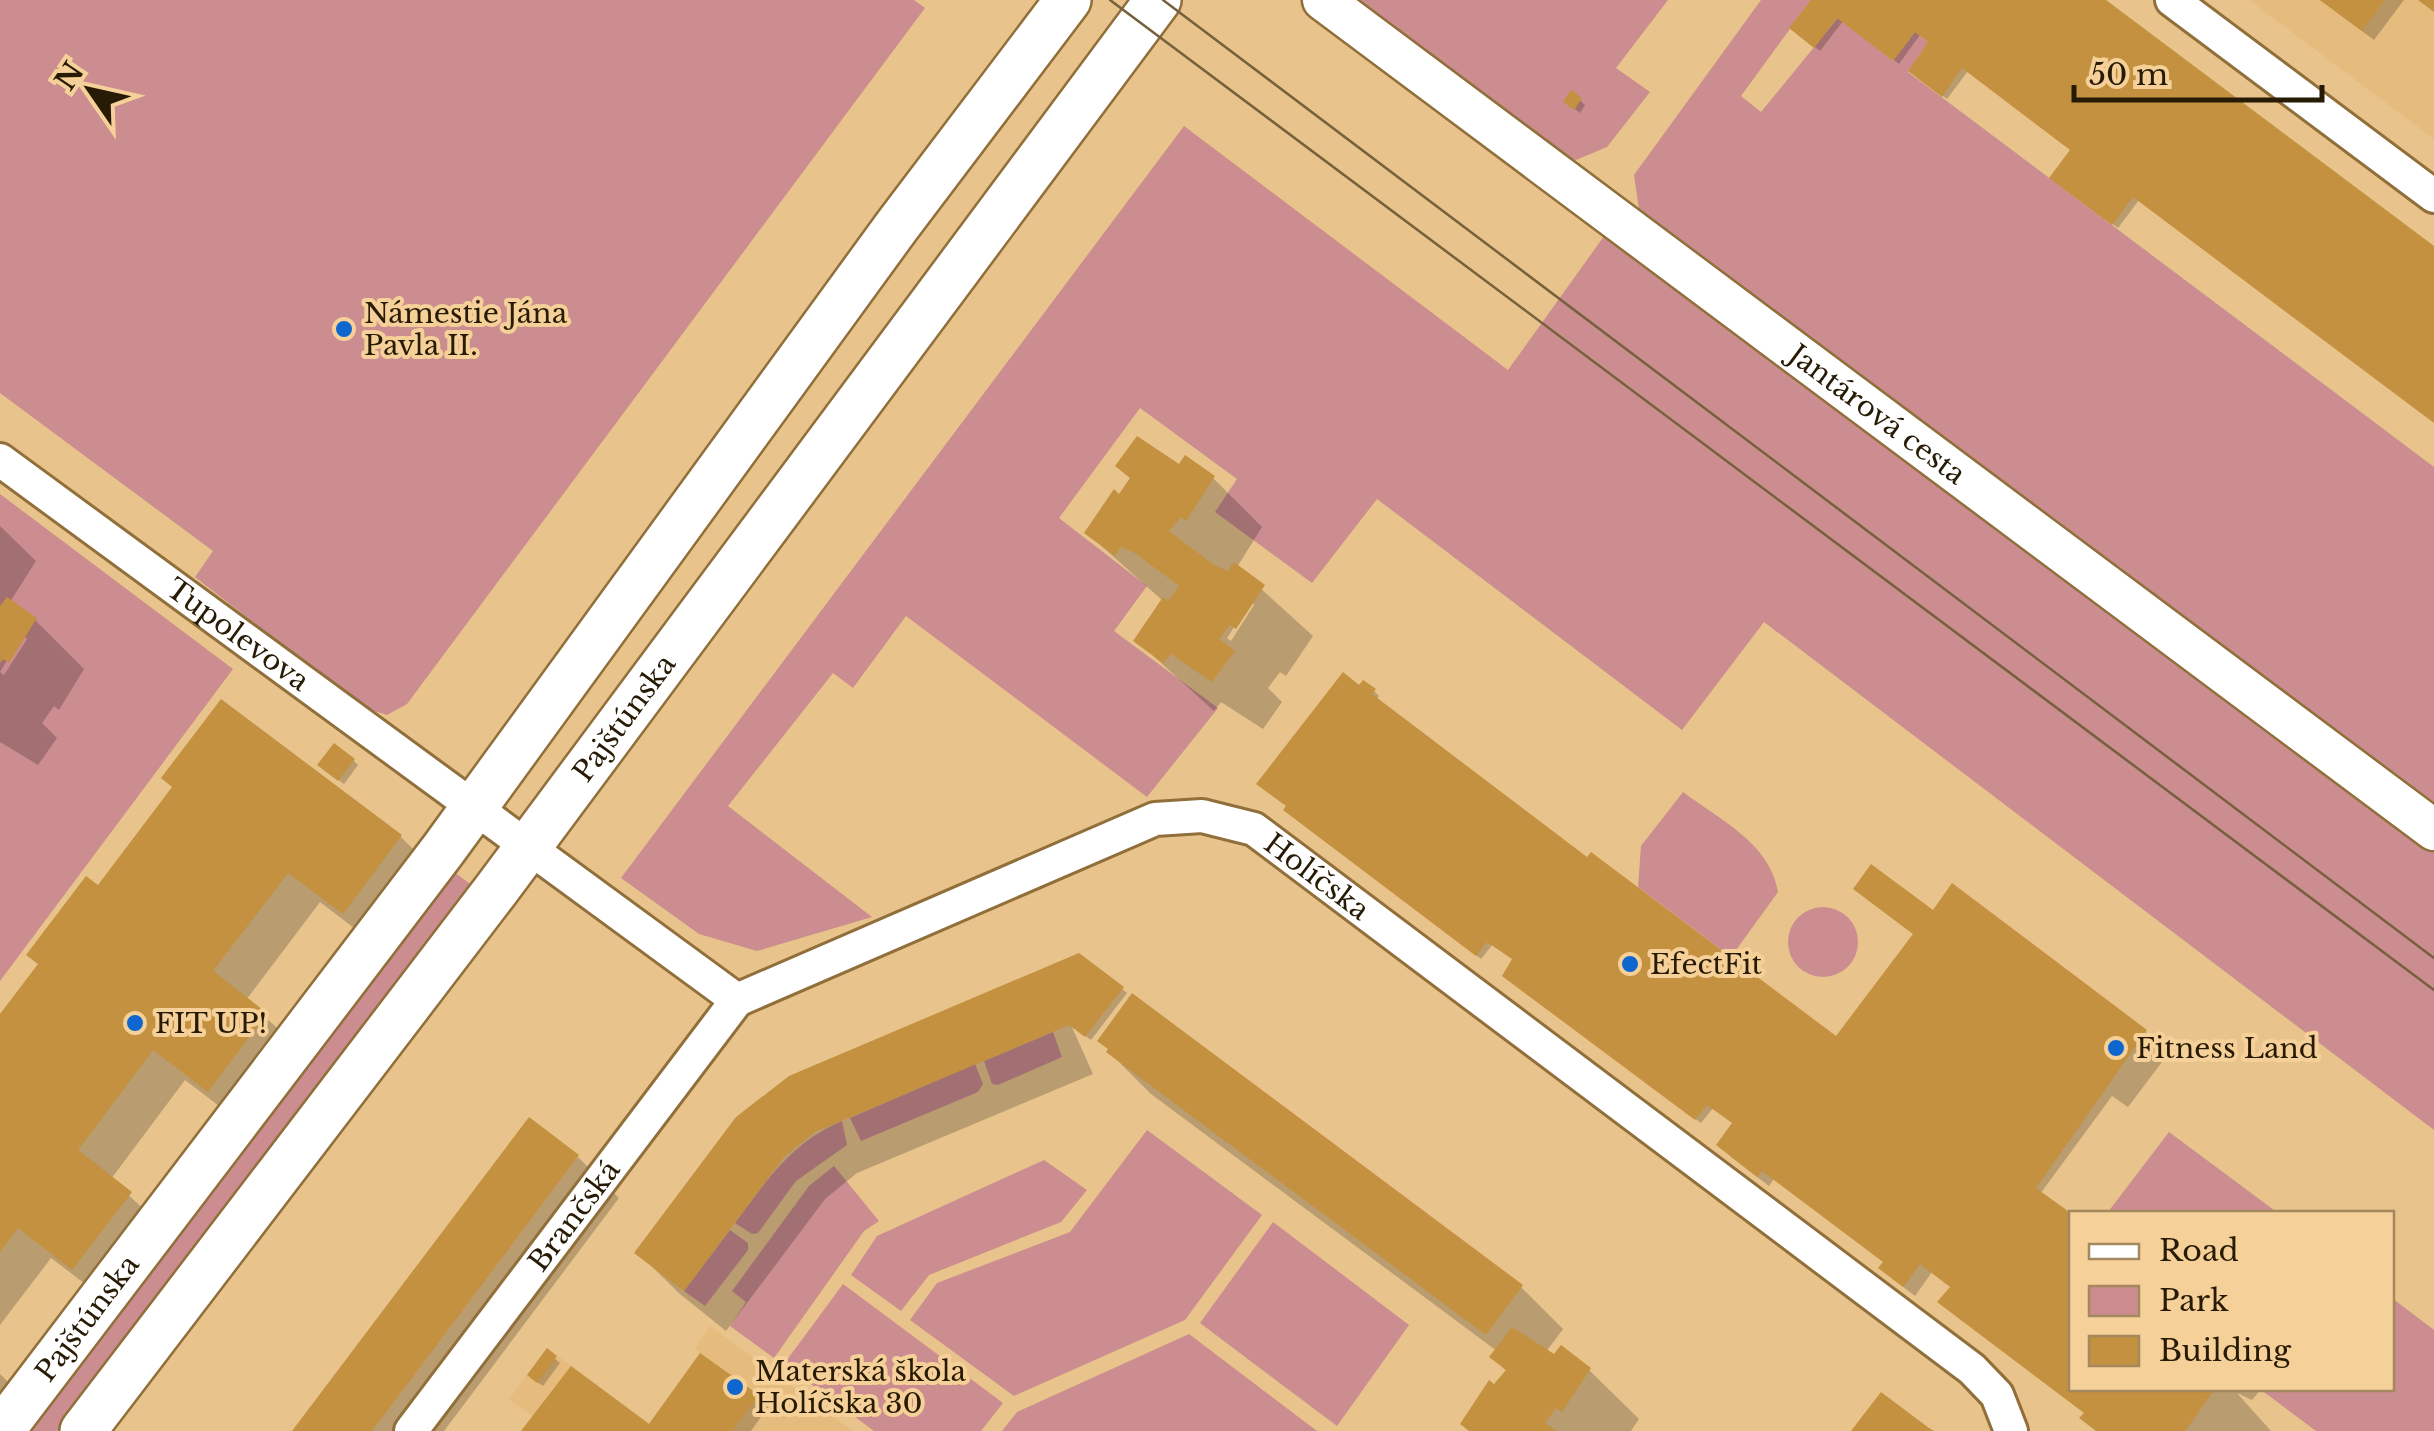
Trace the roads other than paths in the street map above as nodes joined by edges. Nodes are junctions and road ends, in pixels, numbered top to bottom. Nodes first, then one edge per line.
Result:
1 (1068, 0) edge
2 (1158, 0) edge
3 (1323, 0) edge
4 (2172, 0) edge
5 (2434, 196) edge
6 (0, 460) edge
7 (474, 807) junction
8 (2434, 830) edge
9 (527, 847) junction
10 (737, 1000) junction
11 (1, 1431) edge
12 (84, 1431) edge
13 (411, 1431) edge
14 (2011, 1431) edge

1 - 7 main road, Pajštúnska
2 - 9 main road, Pajštúnska
3 - 8 street, Jantárová cesta
4 - 5 street
6 - 7 street, Tupolevova
7 - 9 street, Tupolevova
7 - 11 main road, Pajštúnska
9 - 10 street
9 - 12 main road, Pajštúnska
10 - 13 street, Brančská
10 - 14 street, Holíčska

